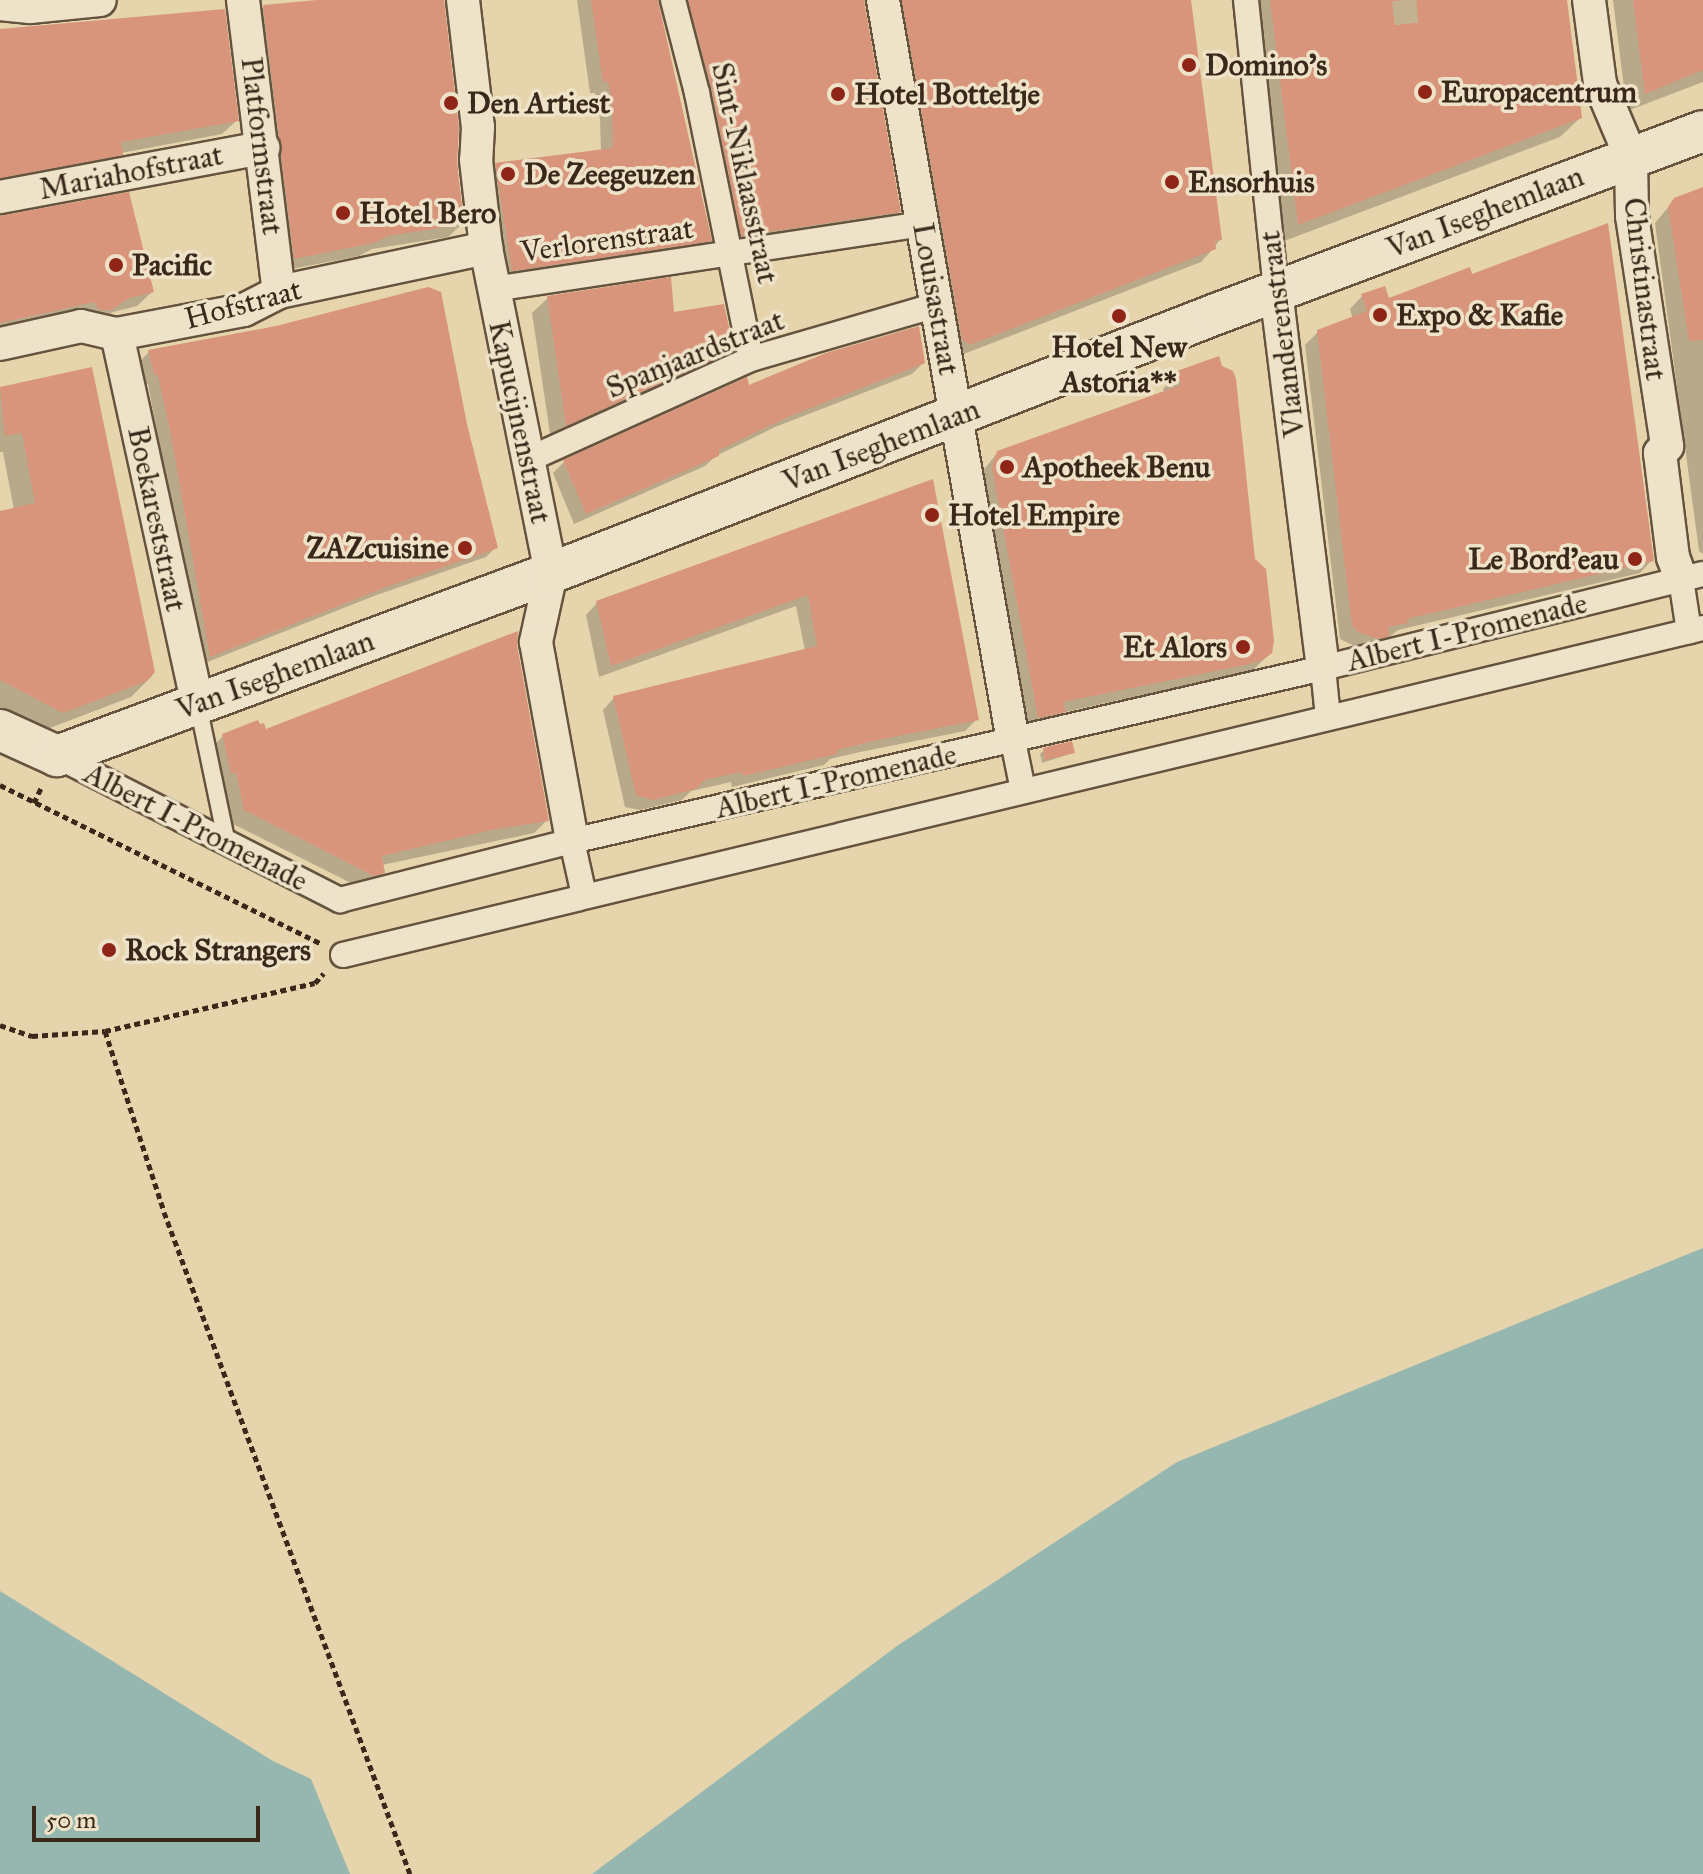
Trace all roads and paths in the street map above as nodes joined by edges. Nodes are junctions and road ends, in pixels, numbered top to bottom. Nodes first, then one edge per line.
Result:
1 (100, 0) edge
2 (243, 0) edge
3 (463, 0) edge
4 (673, 0) edge
5 (883, 0) edge
6 (1246, 0) edge
7 (1589, 0) edge
8 (0, 4) edge
9 (1703, 131) edge
10 (263, 148) junction
11 (1631, 157) junction
12 (0, 197) edge
13 (923, 224) junction
14 (486, 248) junction
15 (730, 255) junction
16 (493, 289) junction
17 (1276, 291) junction
18 (279, 292) junction
19 (937, 305) junction
20 (117, 334) junction
21 (0, 344) edge
22 (751, 359) junction
23 (956, 416) junction
24 (527, 460) junction
25 (1690, 568) edge
26 (551, 573) junction
27 (1696, 630) edge
28 (1323, 668) junction
29 (198, 704) junction
30 (1328, 717) junction
31 (0, 730) edge
32 (1013, 741) junction
33 (57, 756) junction
34 (0, 785) edge
35 (1023, 790) junction
36 (572, 841) junction
37 (227, 844) junction
38 (584, 895) junction
39 (343, 955) junction
40 (0, 1025) edge
41 (105, 1031) junction
42 (410, 1874) edge

1 - 8 street
2 - 10 street, Platformstraat
3 - 14 street, Kapucijnenstraat
4 - 15 street, Sint-Niklaasstraat
5 - 13 street, Louisastraat
6 - 17 street, Vlaanderenstraat
7 - 11 street, Christinastraat
9 - 11 street, Van Iseghemlaan
10 - 12 street, Mariahofstraat
10 - 18 street, Platformstraat
11 - 17 street, Van Iseghemlaan
11 - 25 street, Christinastraat
13 - 15 street, Verlorenstraat
13 - 19 street, Louisastraat
14 - 16 street, Kapucijnenstraat
14 - 18 street, Hofstraat
15 - 16 street, Verlorenstraat
15 - 22 street, Sint-Niklaasstraat
16 - 24 street, Kapucijnenstraat
17 - 23 street, Van Iseghemlaan
17 - 28 street, Vlaanderenstraat
18 - 20 street, Hofstraat
19 - 22 street, Spanjaardstraat
19 - 23 street, Louisastraat
20 - 21 street, Hofstraat
20 - 29 street, Boekareststraat
22 - 24 street, Spanjaardstraat
23 - 26 street, Van Iseghemlaan
23 - 32 street, Louisastraat
24 - 26 street, Kapucijnenstraat
25 - 27 street
25 - 28 street, Albert I-Promenade
26 - 29 street, Van Iseghemlaan
26 - 36 street, Kapucijnenstraat
27 - 30 street, Albert I-Promenade
28 - 30 street
28 - 32 street, Albert I-Promenade
29 - 33 street, Van Iseghemlaan
29 - 37 lane
30 - 35 street, Albert I-Promenade
31 - 33 street, Albert I-Promenade
32 - 35 street
32 - 36 street, Albert I-Promenade
33 - 37 street, Albert I-Promenade
34 - 39 path, Albert I-Promenade
35 - 38 street, Albert I-Promenade
36 - 37 street, Albert I-Promenade
36 - 38 street
38 - 39 street, Albert I-Promenade
39 - 41 path
40 - 41 path
41 - 42 path

